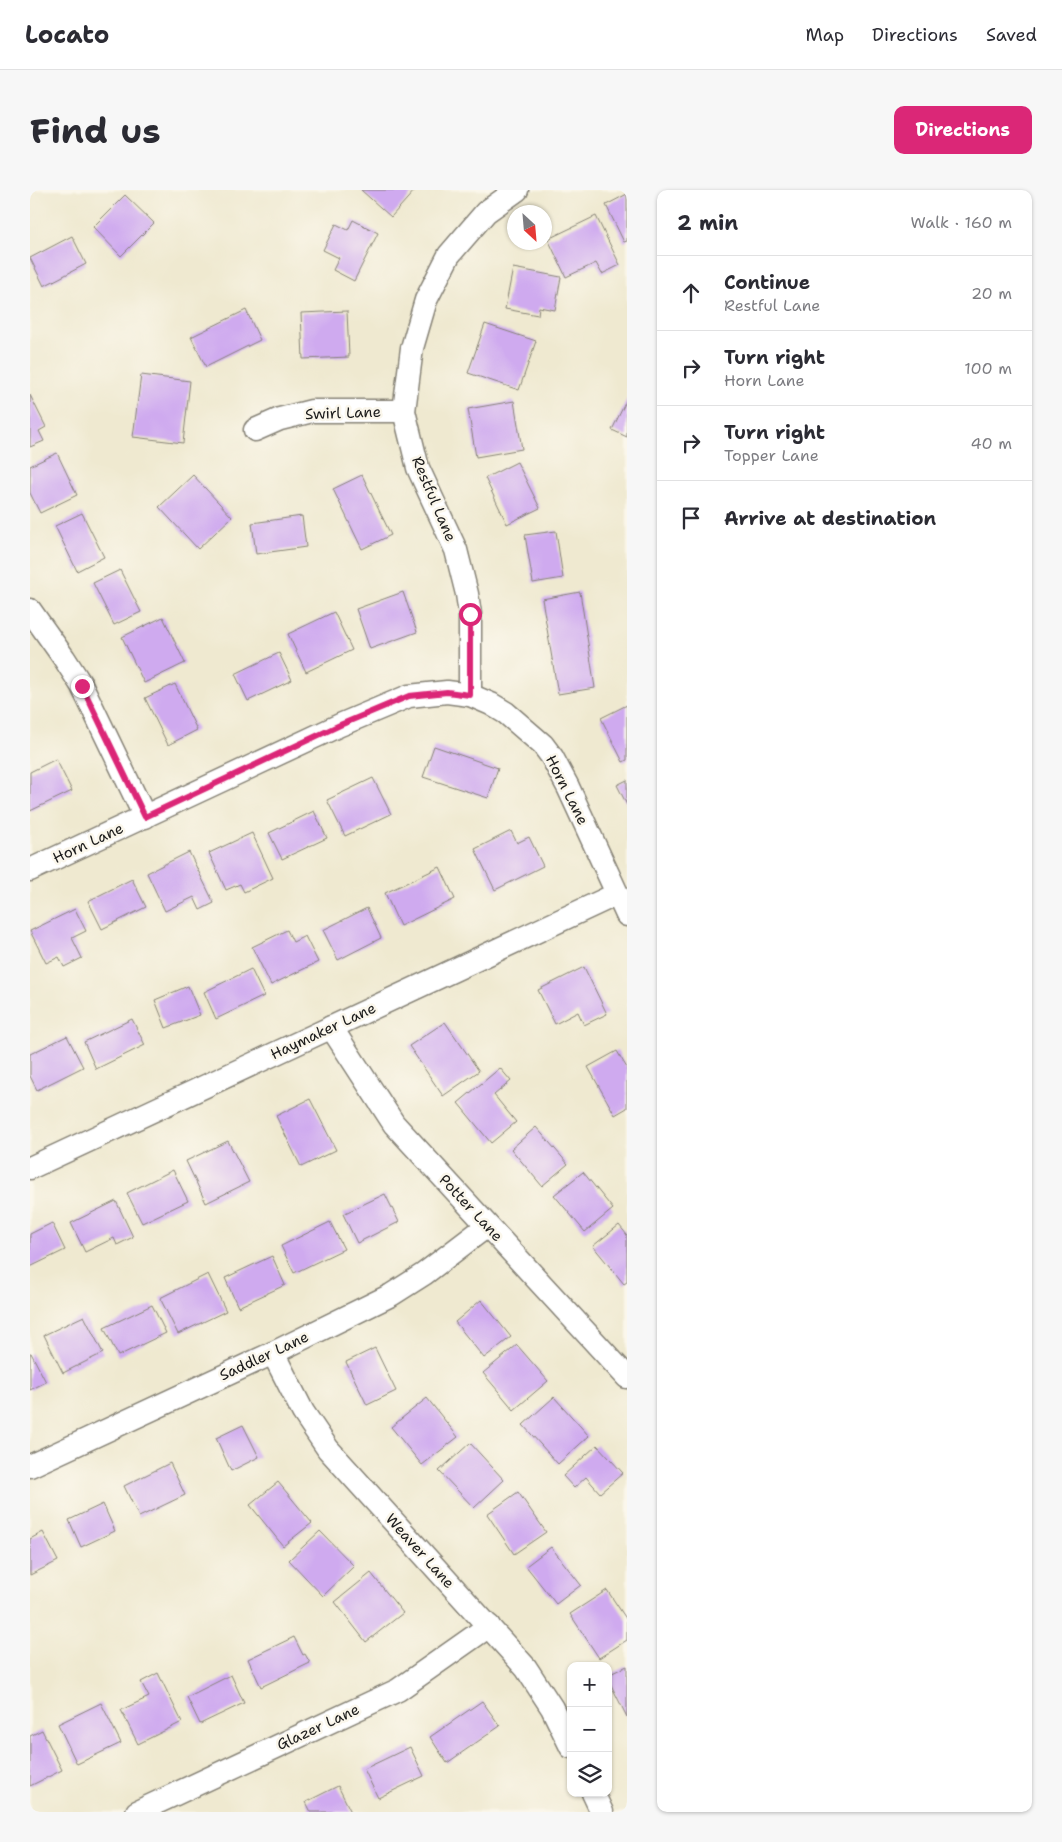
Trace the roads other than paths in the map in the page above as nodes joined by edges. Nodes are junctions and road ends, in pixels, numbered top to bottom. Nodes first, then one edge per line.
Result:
1 (517, 190) edge
2 (404, 411) junction
3 (255, 430) dead end
4 (30, 610) edge
5 (470, 695) junction
6 (145, 817) junction
7 (30, 870) edge
8 (617, 894) junction
9 (627, 915) edge
10 (331, 1027) junction
11 (30, 1168) edge
12 (487, 1226) junction
13 (272, 1353) junction
14 (627, 1377) edge
15 (30, 1466) edge
16 (489, 1626) junction
17 (567, 1739) edge
18 (595, 1797) edge
19 (137, 1812) edge
20 (602, 1812) edge

1 - 2 street, Restful Lane
2 - 3 street, Swirl Lane
2 - 5 street, Restful Lane
4 - 6 street
5 - 6 street, Horn Lane
5 - 8 street, Horn Lane
6 - 7 street, Horn Lane
8 - 9 street, Horn Lane
8 - 10 street, Haymaker Lane
10 - 11 street, Haymaker Lane
10 - 12 street, Potter Lane
12 - 13 street, Saddler Lane
12 - 14 street, Potter Lane
13 - 15 street, Saddler Lane
13 - 16 street, Weaver Lane
16 - 17 street, Weaver Lane
16 - 19 street, Glazer Lane
18 - 20 street

